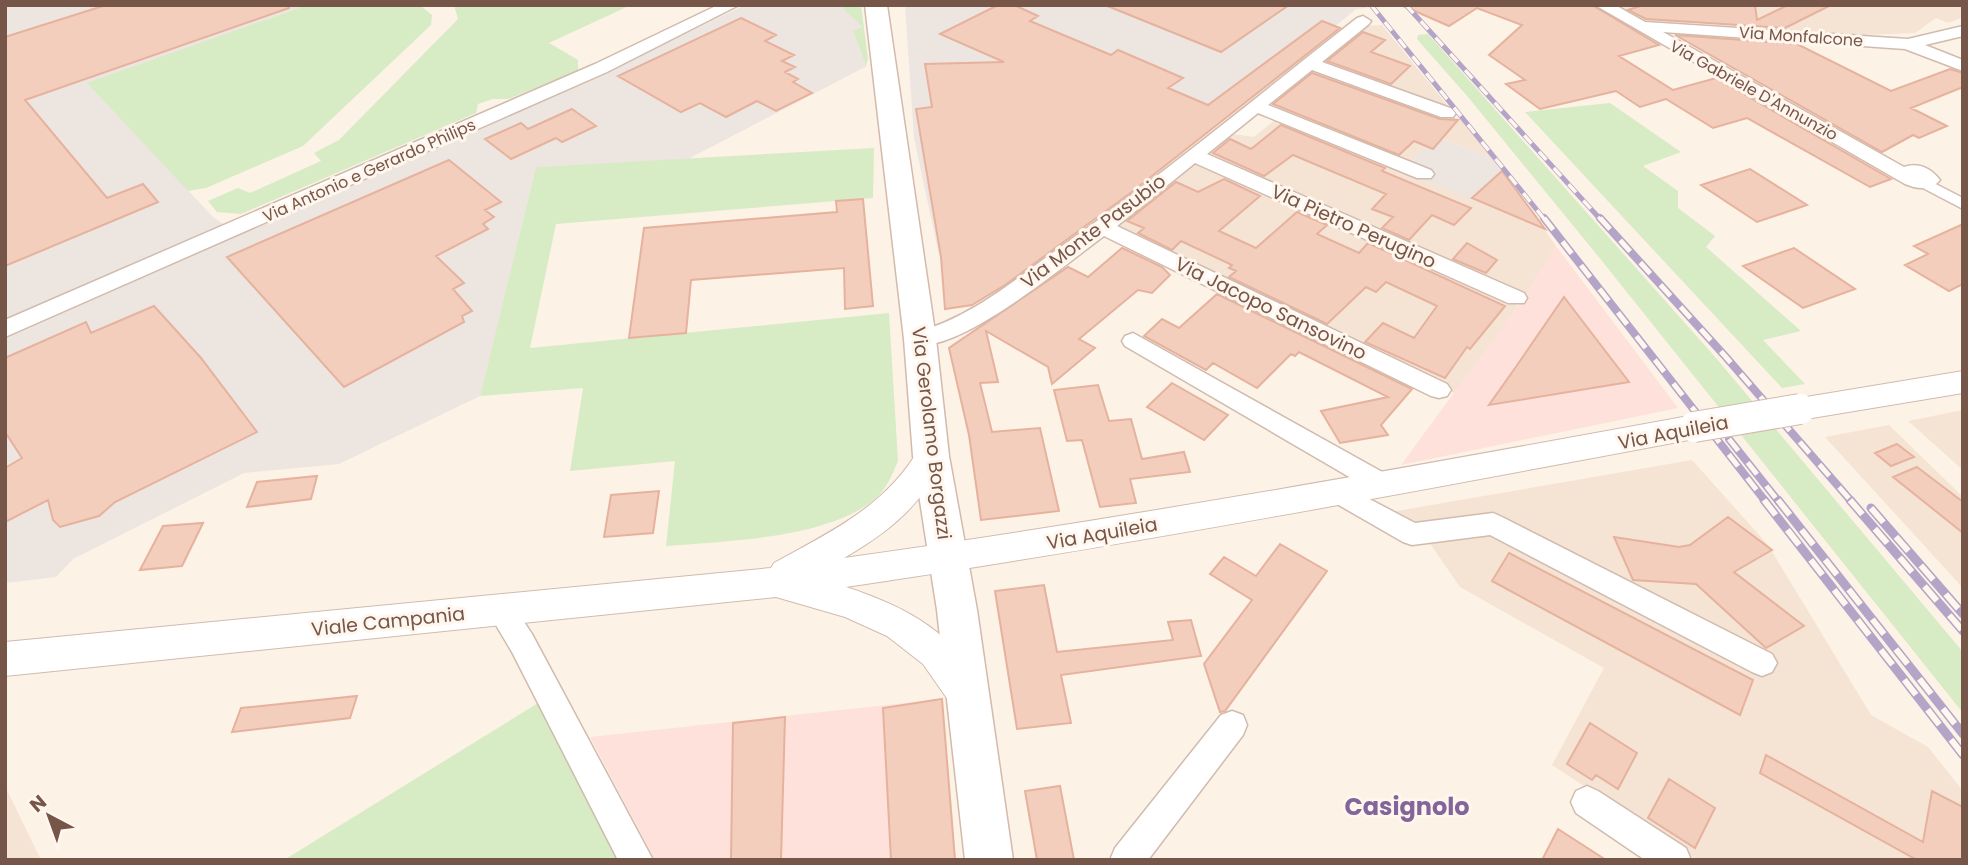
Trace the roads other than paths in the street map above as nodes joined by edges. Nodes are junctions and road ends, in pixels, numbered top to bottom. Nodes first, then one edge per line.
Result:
1 (730, 5) edge
2 (876, 5) edge
3 (1603, 5) edge
4 (1363, 21) dead end
5 (1638, 26) junction
6 (1963, 31) edge
7 (1908, 44) junction
8 (1308, 63) junction
9 (1963, 65) edge
10 (1256, 106) junction
11 (1447, 113) dead end
12 (1193, 155) junction
13 (1424, 174) dead end
14 (1924, 183) joint
15 (1963, 205) edge
16 (1103, 227) junction
17 (1516, 298) dead end
18 (5, 329) edge
19 (920, 339) junction
20 (1133, 341) dead end
21 (1963, 382) edge
22 (1439, 390) dead end
23 (931, 456) junction
24 (1384, 485) junction
25 (1339, 493) junction
26 (948, 557) junction
27 (771, 583) junction
28 (501, 610) junction
29 (5, 659) edge
30 (1762, 663) dead end
31 (967, 695) junction
32 (1232, 725) dead end
33 (1587, 802) dead end
34 (636, 860) edge
35 (989, 860) edge
36 (1127, 860) edge
37 (1674, 860) edge

1 - 18 street, Via Antonio e Gerardo Philips
2 - 19 main road, Via Gerolamo Borgazzi
3 - 5 street, Via Gabriele D'Annunzio
4 - 8 street, Via Monte Pasubio
5 - 7 street, Via Monfalcone
5 - 14 street, Via Gabriele D'Annunzio
6 - 7 street, Via Monfalcone
7 - 9 street
8 - 10 street, Via Monte Pasubio
8 - 11 street
10 - 12 street, Via Monte Pasubio
10 - 13 street
12 - 16 street, Via Monte Pasubio
12 - 17 street, Via Pietro Perugino
14 - 15 street, Via Gabriele D'Annunzio
16 - 19 street, Via Monte Pasubio
16 - 22 street, Via Jacopo Sansovino
19 - 23 main road, Via Gerolamo Borgazzi
20 - 24 street
21 - 24 street, Via Aquileia, bridge
23 - 26 main road, Via Gerolamo Borgazzi
23 - 27 street, Viale Campania
24 - 25 street, Via Aquileia
25 - 26 street, Via Aquileia
25 - 30 street
26 - 27 street, Viale Campania
26 - 31 main road, Via Gerolamo Borgazzi
27 - 28 street, Viale Campania
27 - 31 street, Viale Campania
28 - 29 street, Viale Campania
28 - 34 street
31 - 35 main road, Via Gerolamo Borgazzi
32 - 36 street
33 - 37 street

